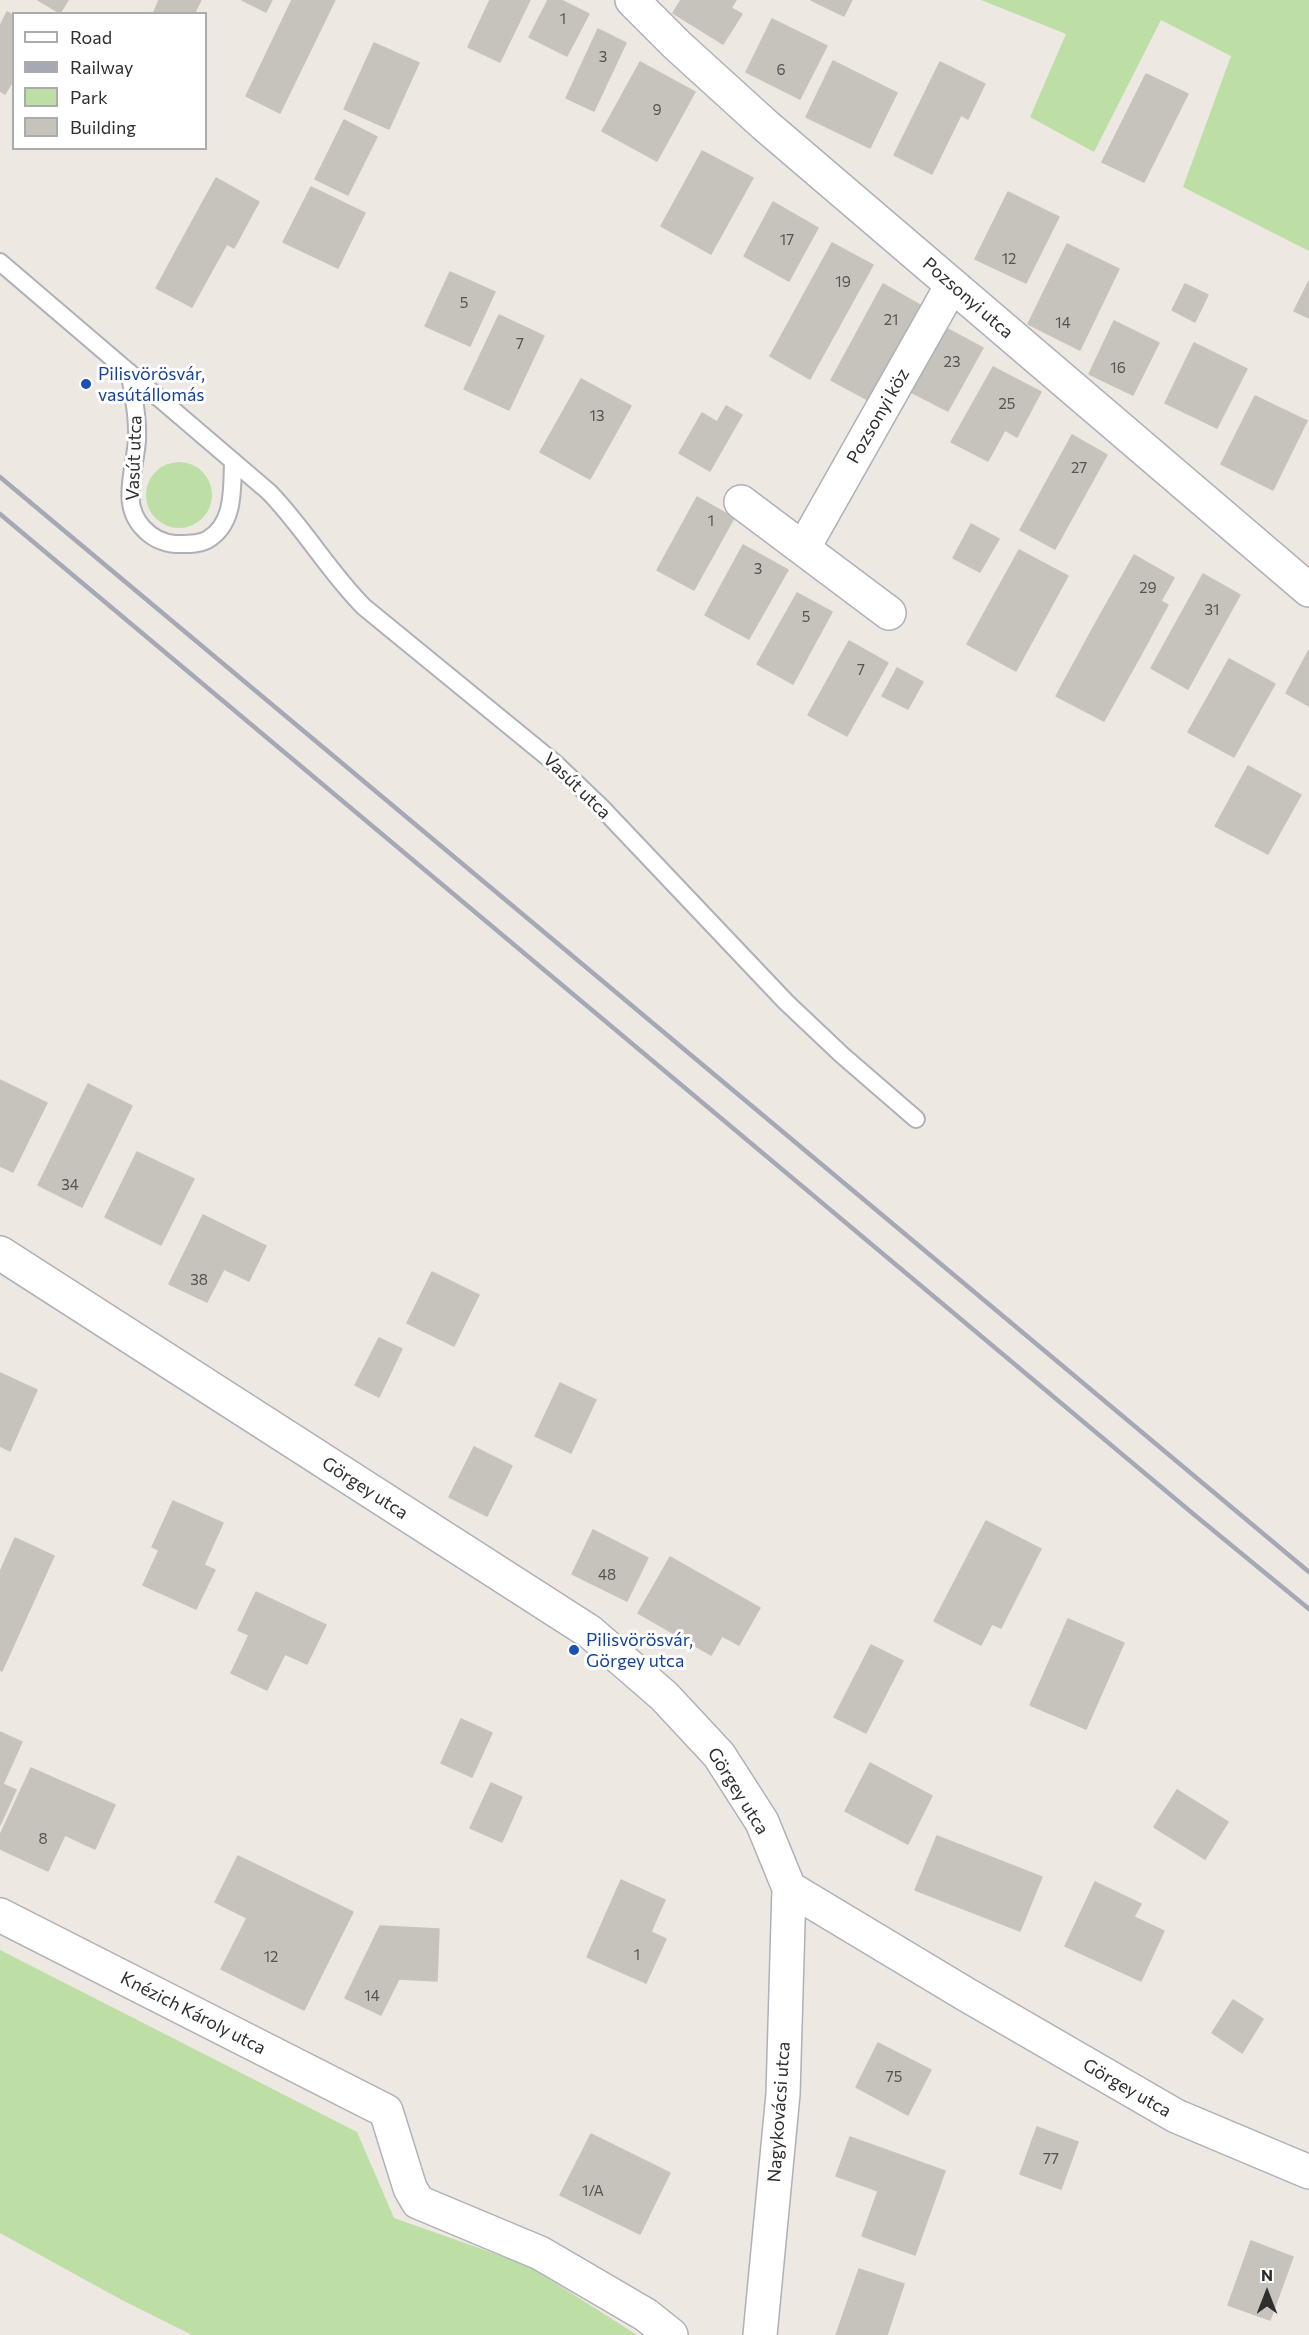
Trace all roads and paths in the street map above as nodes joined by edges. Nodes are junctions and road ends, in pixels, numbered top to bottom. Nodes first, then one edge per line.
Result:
1 (632, 0) edge
2 (0, 262) edge
3 (952, 285) junction
4 (129, 372) junction
5 (233, 461) junction
6 (741, 502) dead end
7 (804, 547) junction
8 (1309, 590) edge
9 (889, 613) dead end
10 (916, 1119) dead end
11 (0, 1253) edge
12 (789, 1888) junction
13 (0, 1915) edge
14 (1309, 2172) edge
15 (671, 2335) edge
16 (760, 2335) edge

1 - 3 street, Pozsonyi utca
2 - 4 lane, Vasút utca
3 - 7 street, Pozsonyi köz
3 - 8 street, Pozsonyi utca
4 - 5 lane, Vasút utca
4 - 5 lane, Vasút utca
5 - 10 lane, Vasút utca
6 - 7 street
7 - 9 street
11 - 12 street, Görgey utca
12 - 14 street, Görgey utca
12 - 16 street, Nagykovácsi utca
13 - 15 street, Knézich Károly utca

